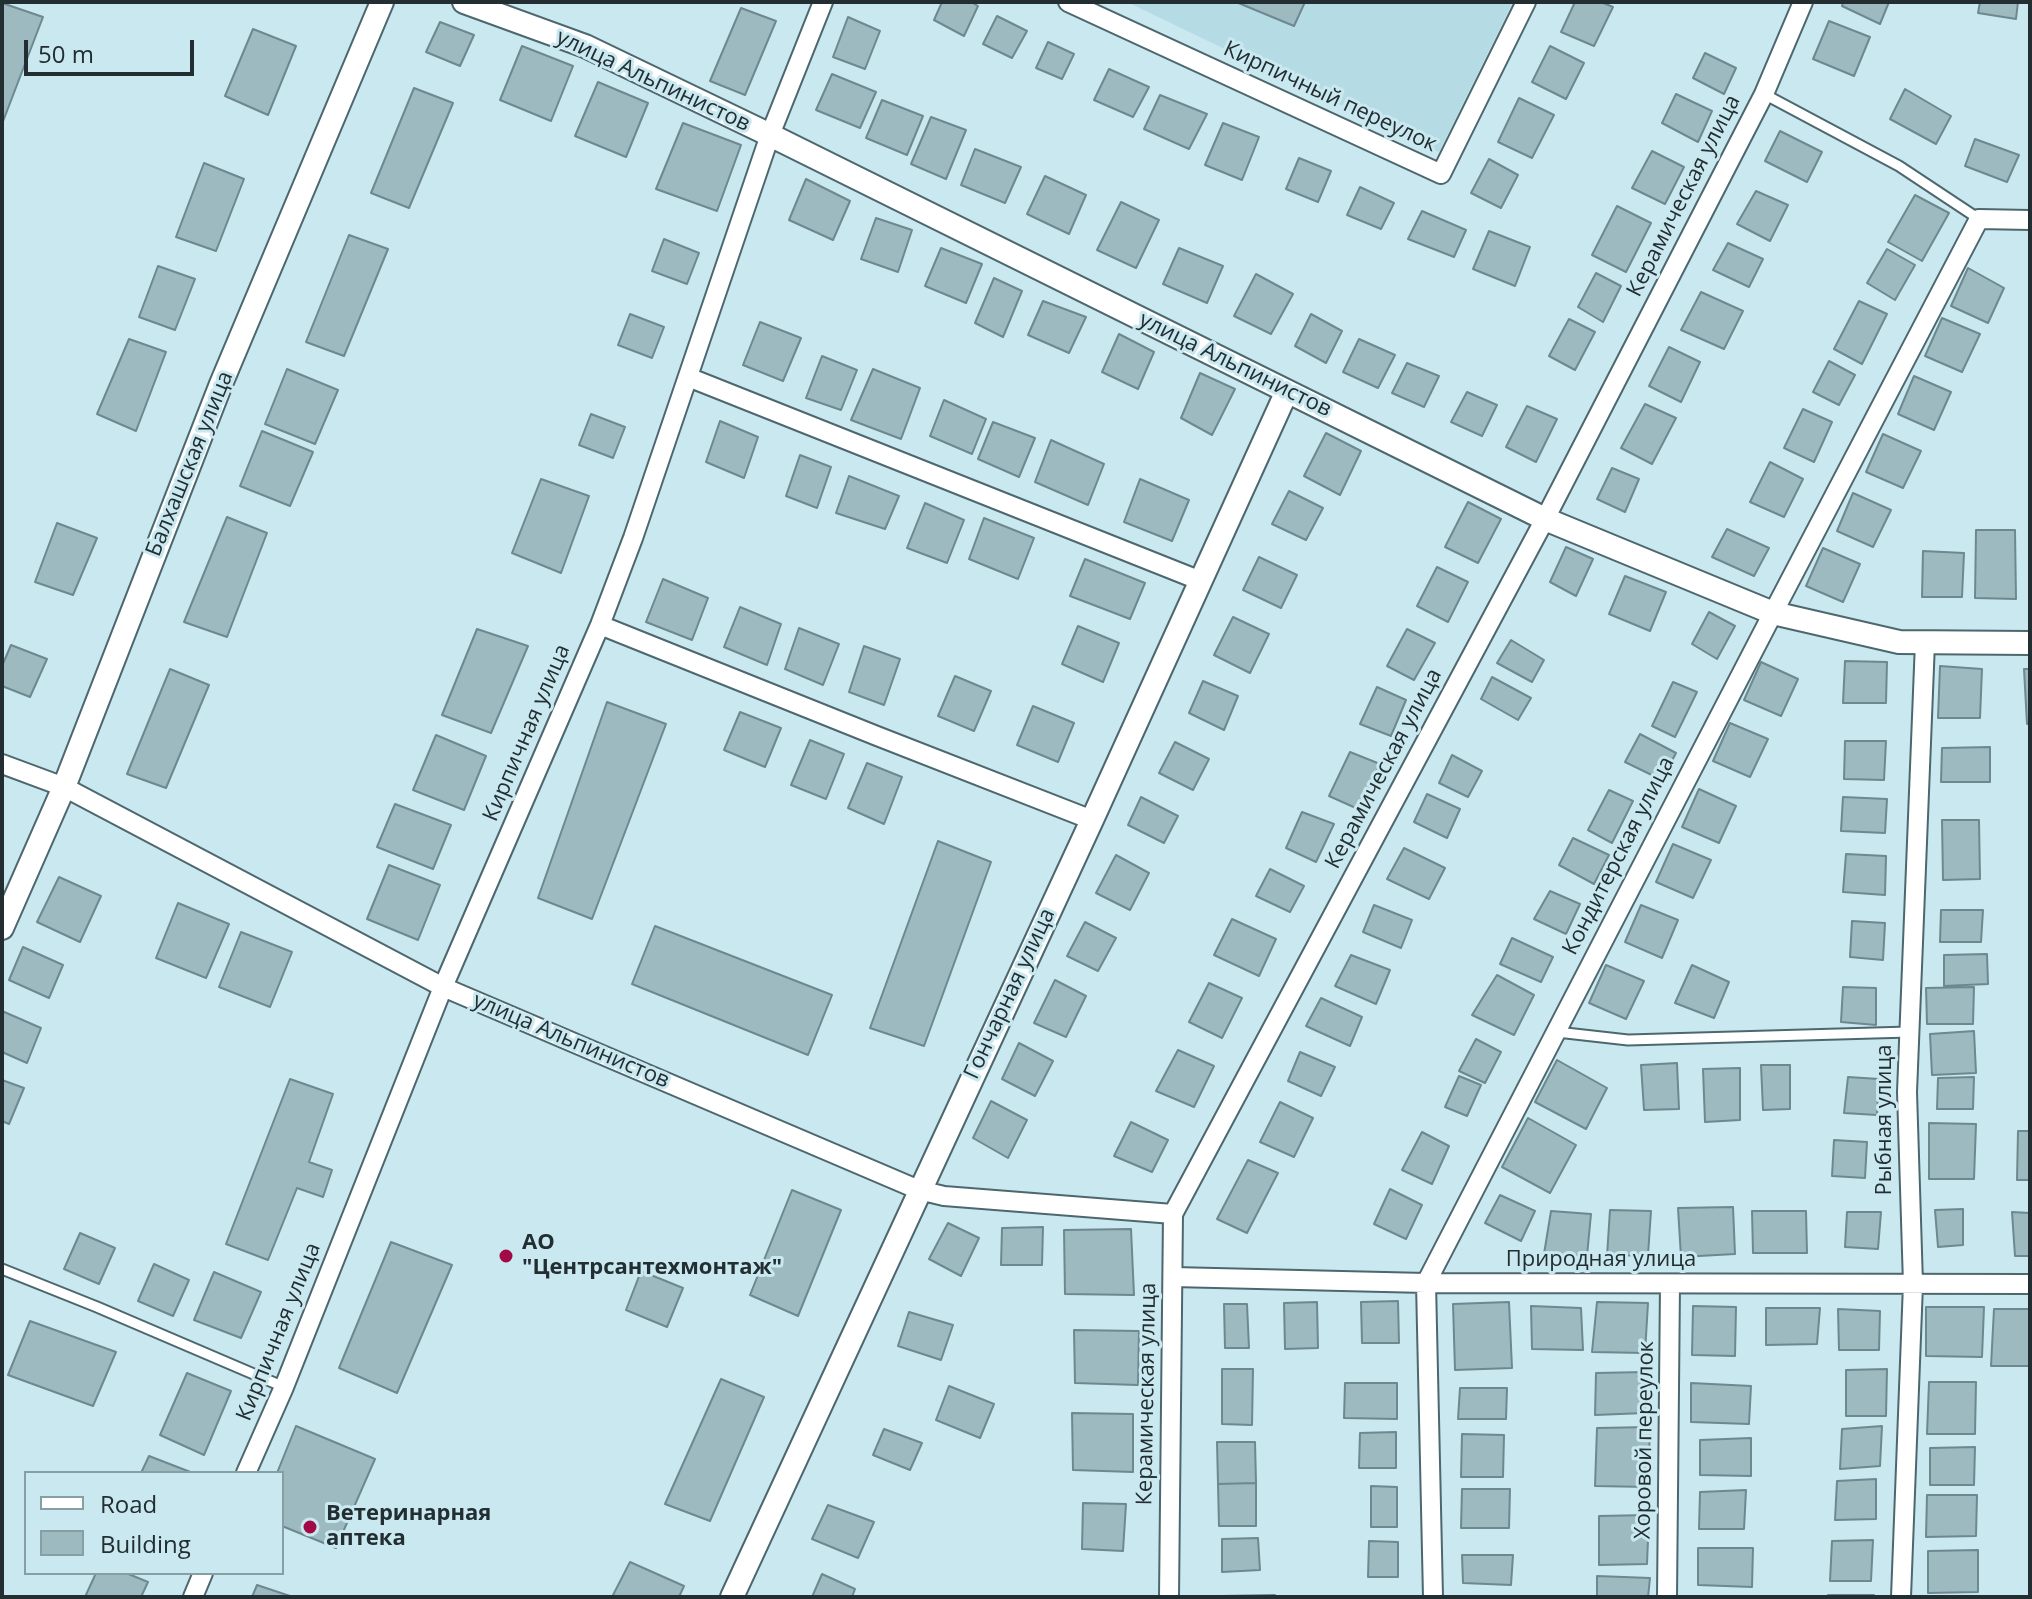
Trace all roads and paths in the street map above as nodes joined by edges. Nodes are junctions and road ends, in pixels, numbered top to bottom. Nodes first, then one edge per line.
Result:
1 (382, 2) edge
2 (464, 2) edge
3 (823, 2) edge
4 (1068, 2) edge
5 (1526, 2) edge
6 (1803, 2) edge
7 (1764, 94) junction
8 (770, 135) junction
9 (1979, 219) junction
10 (2030, 220) edge
11 (688, 377) junction
12 (1287, 391) junction
13 (1545, 519) junction
14 (1201, 581) junction
15 (1773, 613) junction
16 (600, 625) junction
17 (1925, 642) junction
18 (2030, 643) edge
19 (2, 764) edge
20 (64, 787) junction
21 (1092, 820) junction
22 (2, 928) edge
23 (443, 987) junction
24 (1555, 1032) junction
25 (1909, 1032) junction
26 (919, 1190) junction
27 (1173, 1214) junction
28 (2, 1269) edge
29 (1173, 1277) junction
30 (1426, 1283) junction
31 (1670, 1284) junction
32 (1913, 1284) junction
33 (2030, 1284) edge
34 (284, 1387) junction
35 (247, 1471) edge
36 (202, 1575) edge
37 (193, 1597) edge
38 (732, 1597) edge
39 (1169, 1597) edge
40 (1433, 1597) edge
41 (1667, 1597) edge
42 (1901, 1597) edge

1 - 20 street, Балхашская улица
2 - 8 street, улица Альпинистов
3 - 8 street, Кирпичная улица
4 - 5 street, Кирпичный переулок
6 - 7 street, Керамическая улица
7 - 9 lane
7 - 13 street, Керамическая улица
8 - 11 street, Кирпичная улица
8 - 12 street, улица Альпинистов
9 - 10 street
9 - 15 street, Кондитерская улица
11 - 14 street
11 - 16 street, Кирпичная улица
12 - 13 street, улица Альпинистов
12 - 14 street, Гончарная улица
13 - 15 street, улица Альпинистов
13 - 27 street, Керамическая улица
14 - 21 street, Гончарная улица
15 - 17 street, улица Альпинистов
15 - 24 street, Кондитерская улица
16 - 21 street
16 - 23 street, Кирпичная улица
17 - 18 street, улица Альпинистов
17 - 25 street, Рыбная улица
19 - 20 street, улица Альпинистов
20 - 22 street, Балхашская улица
20 - 23 street, улица Альпинистов
21 - 26 street, Гончарная улица
23 - 26 street, улица Альпинистов
23 - 34 street, Кирпичная улица
24 - 25 lane
24 - 30 street, Кондитерская улица
25 - 32 street, Рыбная улица
26 - 27 street, улица Альпинистов
26 - 38 street, Гончарная улица
27 - 29 street, Керамическая улица
28 - 34 lane
29 - 30 street, Природная улица
29 - 39 street, Керамическая улица
30 - 31 street, Природная улица
30 - 40 street, Кондитерская улица
31 - 32 street, Природная улица
31 - 41 street, Хоровой переулок
32 - 33 street, Природная улица
32 - 42 street, Рыбная улица
34 - 35 street, Кирпичная улица
36 - 37 street

